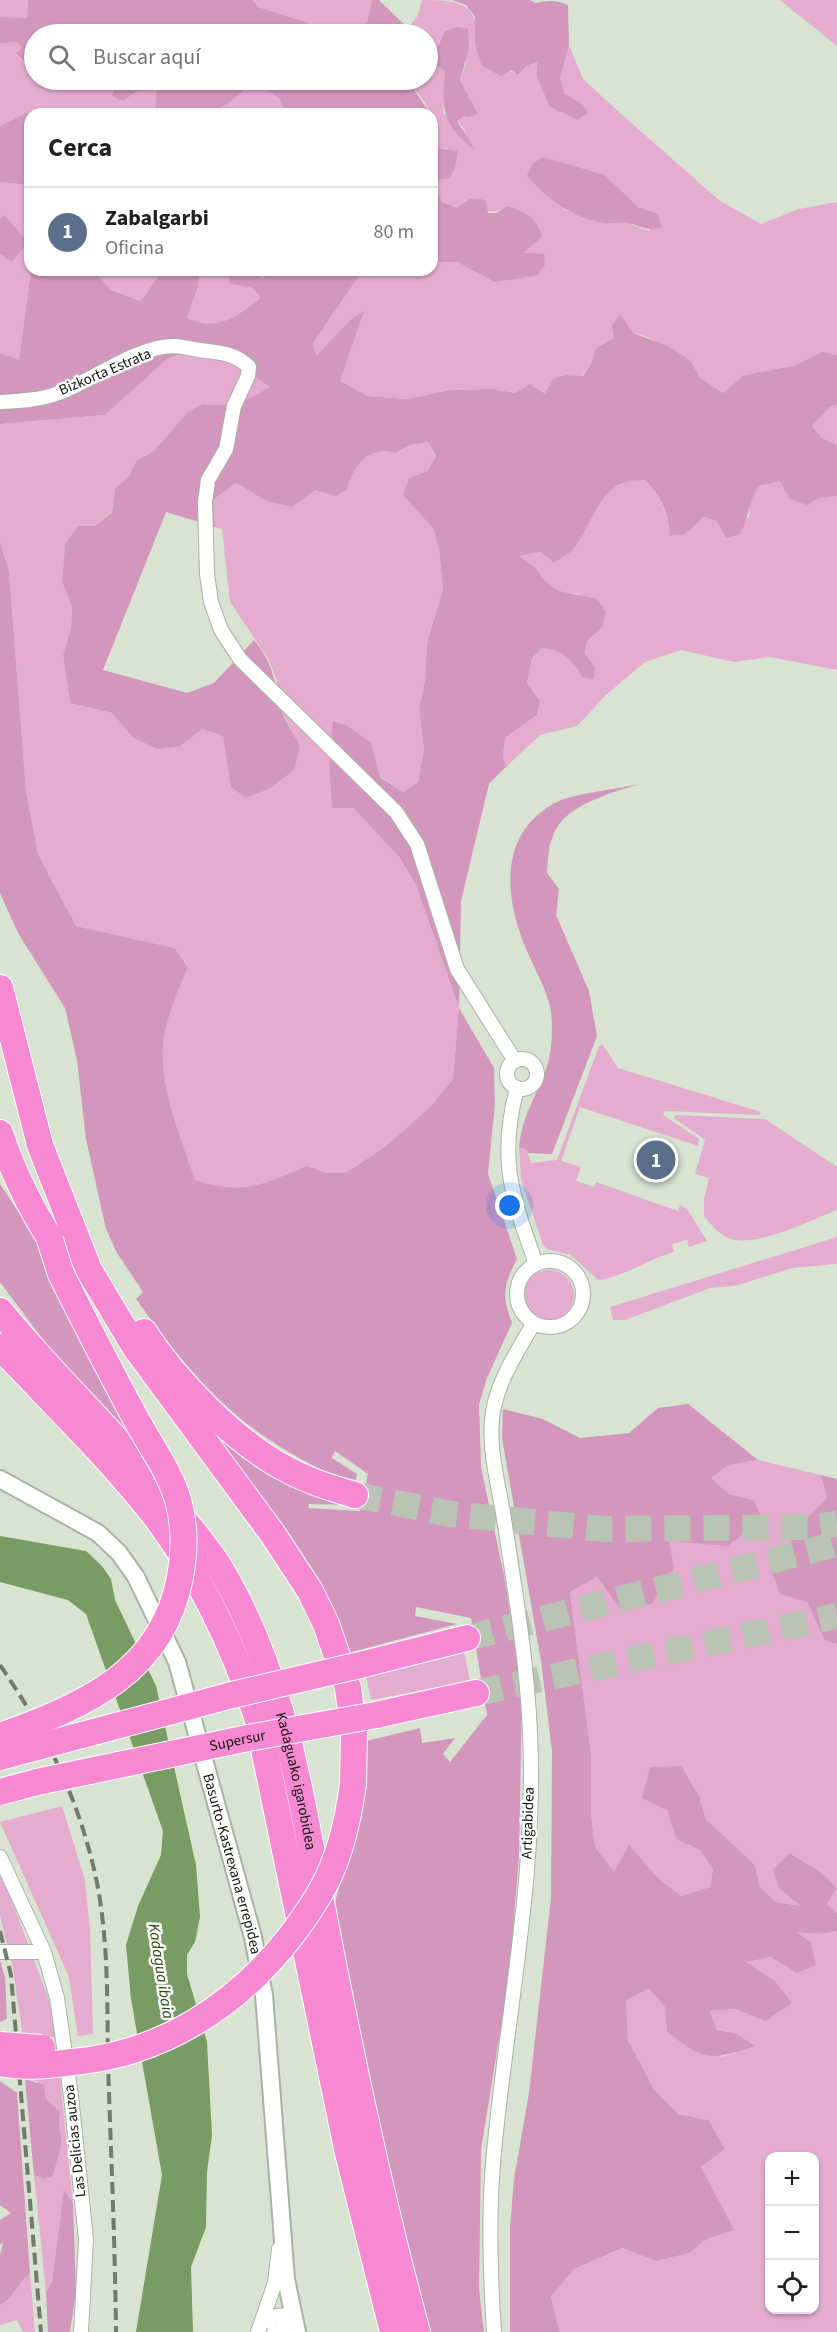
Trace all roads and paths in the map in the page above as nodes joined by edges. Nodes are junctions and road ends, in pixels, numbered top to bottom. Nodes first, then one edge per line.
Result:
1 (0, 402) edge
2 (0, 987) edge
3 (515, 1061) junction
4 (517, 1088) junction
5 (0, 1133) edge
6 (62, 1237) junction
7 (536, 1264) junction
8 (0, 1311) edge
9 (533, 1324) junction
10 (0, 1347) edge
11 (0, 1479) edge
12 (356, 1495) tunnel mouth
13 (466, 1638) tunnel mouth
14 (476, 1693) tunnel mouth
15 (0, 1736) edge
16 (0, 1757) edge
17 (131, 1764) junction
18 (346, 1783) junction
19 (0, 1792) edge
20 (0, 1808) edge
21 (0, 1857) edge
22 (0, 1952) edge
23 (44, 1952) junction
24 (0, 2045) edge
25 (0, 2063) edge
26 (282, 2226) junction
27 (293, 2315) junction
28 (260, 2328) edge
29 (81, 2332) edge
30 (274, 2332) edge
31 (297, 2332) edge
32 (393, 2332) edge
33 (417, 2332) edge
34 (494, 2332) edge

1 - 3 street, Bizkorta Estrata
2 - 6 highway
3 - 4 street
3 - 4 street
4 - 7 street
5 - 6 highway
6 - 12 highway
6 - 15 highway, bridge
6 - 18 highway
7 - 9 street
7 - 9 street
8 - 33 highway, Kadaguako igarobidea
9 - 34 street, Artigabidea
10 - 32 highway, Kadaguako igarobidea
11 - 26 street, Basurto-Kastrexana errepidea
13 - 16 highway, bridge
14 - 17 highway, Supersur, bridge
17 - 19 highway, Supersur, bridge
17 - 20 highway
18 - 24 highway, bridge
18 - 25 highway, bridge
21 - 23 street, Las Delicias auzoa
22 - 23 street
23 - 29 street, Las Delicias auzoa
26 - 27 street, Basurto-Kastrexana errepidea
26 - 28 street
27 - 28 street
27 - 30 street
27 - 31 street, Basurto-Kastrexana errepidea

